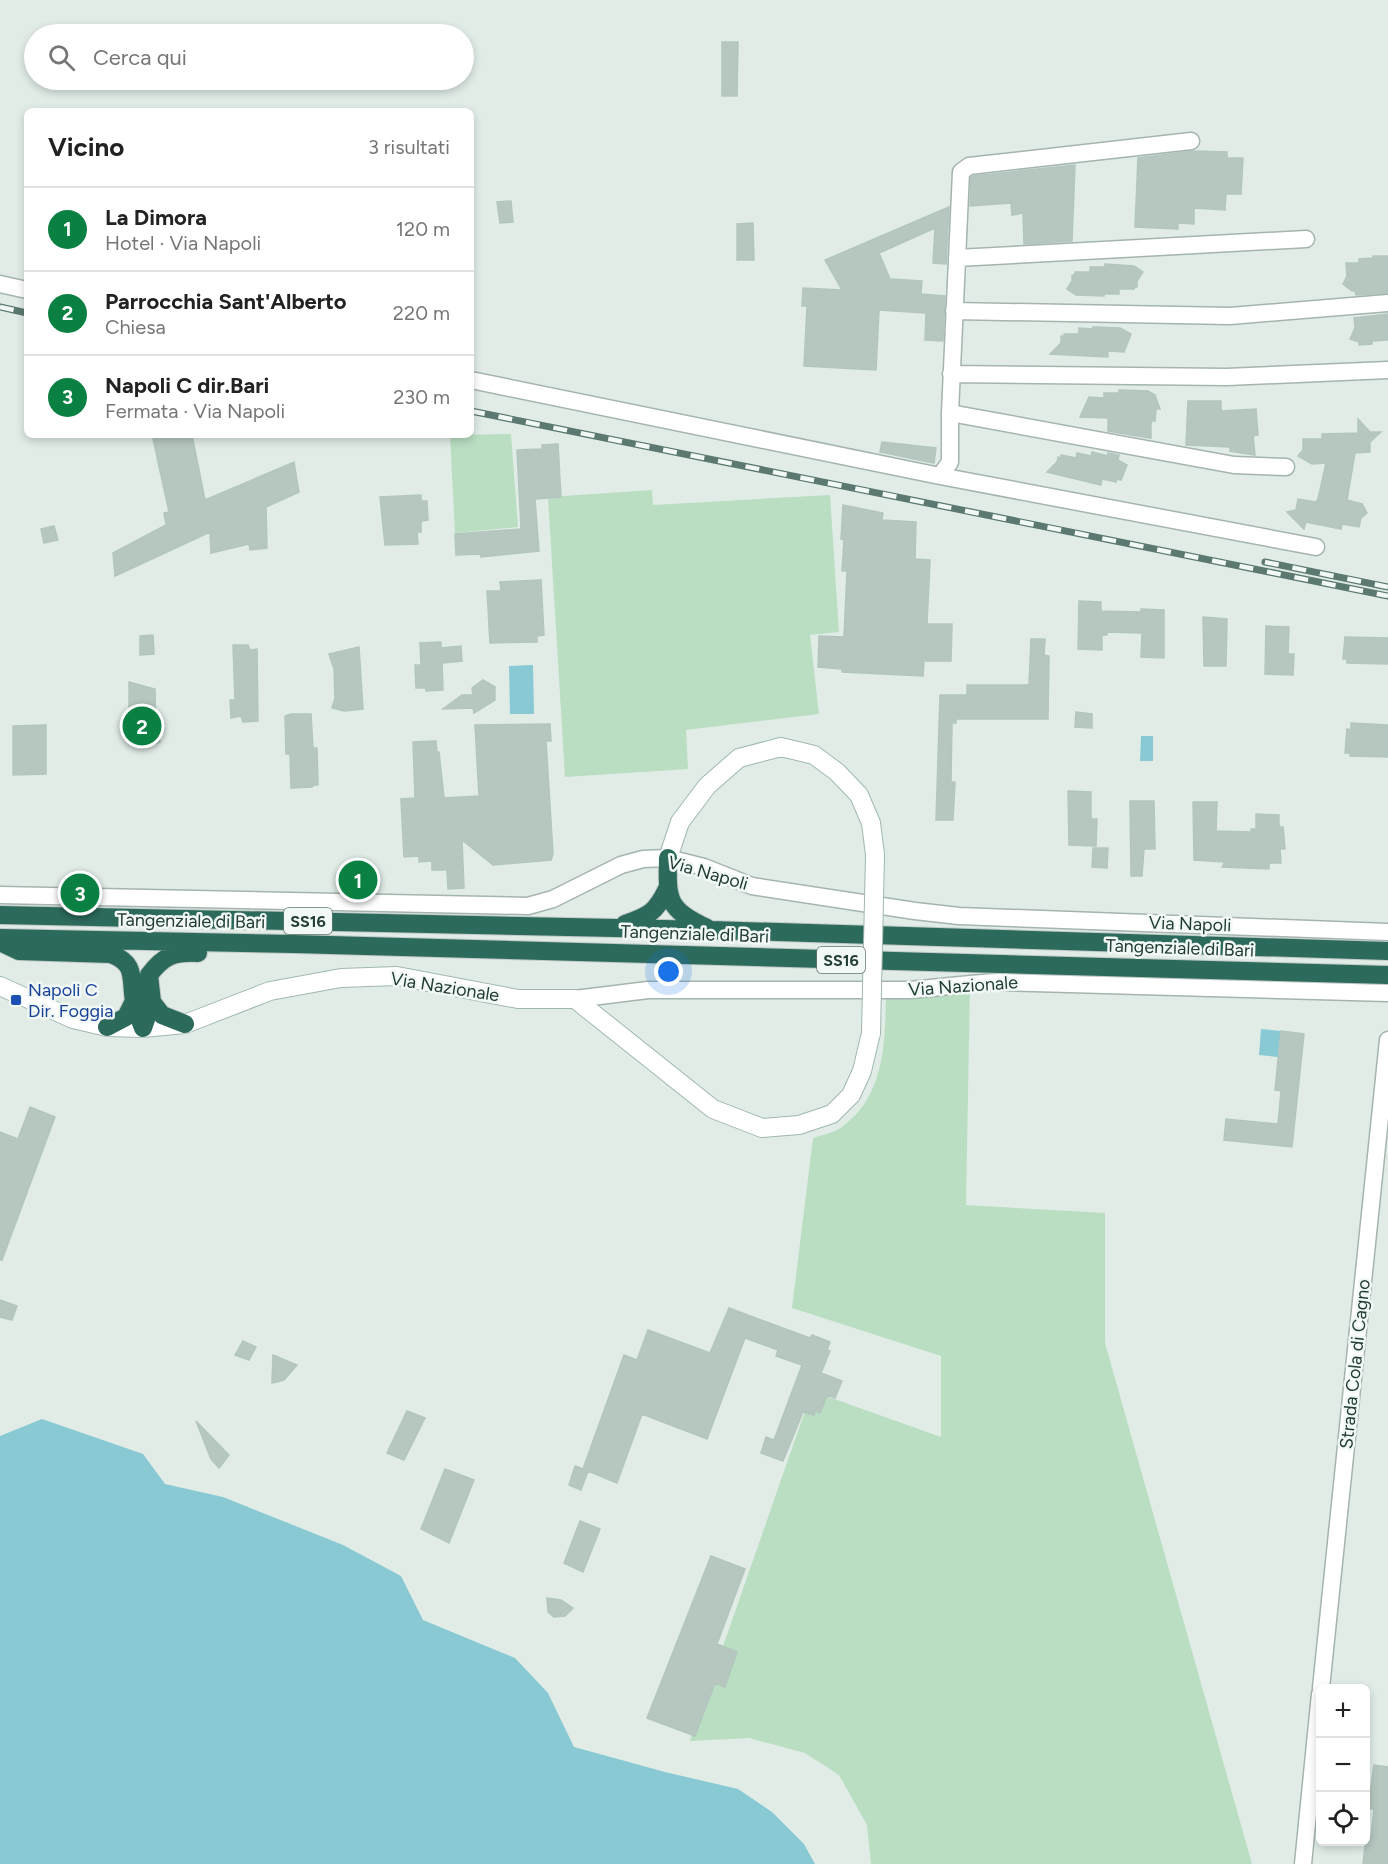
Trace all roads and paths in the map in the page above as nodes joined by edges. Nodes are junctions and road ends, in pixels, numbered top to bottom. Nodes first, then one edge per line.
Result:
1 (1191, 141) dead end
2 (1306, 239) dead end
3 (957, 258) junction
4 (0, 284) edge
5 (24, 289) edge
6 (1388, 303) edge
7 (954, 311) junction
8 (1388, 370) edge
9 (951, 374) junction
10 (474, 381) edge
11 (950, 413) junction
12 (1286, 467) dead end
13 (940, 476) junction
14 (1316, 547) dead end
15 (668, 858) junction
16 (667, 889) junction
17 (0, 895) edge
18 (0, 915) edge
19 (615, 928) junction
20 (711, 930) junction
21 (1388, 932) edge
22 (0, 940) edge
23 (294, 944) junction
24 (1388, 951) edge
25 (1388, 975) edge
26 (0, 986) edge
27 (1388, 993) edge
28 (575, 999) junction
29 (134, 1001) junction
30 (152, 1002) junction
31 (185, 1024) junction
32 (107, 1027) junction
33 (143, 1028) junction
34 (1388, 1040) edge
35 (1322, 1684) edge
36 (1316, 1734) edge
37 (1303, 1864) edge

1 - 3 street
2 - 3 street
3 - 7 street
4 - 5 street
6 - 7 street
7 - 9 street
8 - 9 street
9 - 11 street
10 - 13 street
11 - 12 street
11 - 13 street
13 - 14 street
15 - 16 highway
15 - 17 street, Via Napoli
15 - 21 street, Via Napoli
15 - 28 street, bridge
16 - 19 highway
16 - 20 highway
18 - 19 highway, Tangenziale di Bari / SS16
19 - 20 highway, Tangenziale di Bari / SS16
20 - 24 highway, Tangenziale di Bari / SS16
22 - 23 highway, Tangenziale di Bari / SS16
22 - 29 highway
23 - 25 highway, Tangenziale di Bari / SS16
23 - 30 highway
26 - 32 street
27 - 28 street, Via Nazionale
28 - 31 street, Via Nazionale
29 - 32 highway
29 - 33 highway
30 - 31 highway
30 - 33 highway
31 - 33 street, Via Nazionale
32 - 33 street, Via Nazionale
34 - 35 street, Strada Cola di Cagno
36 - 37 street

